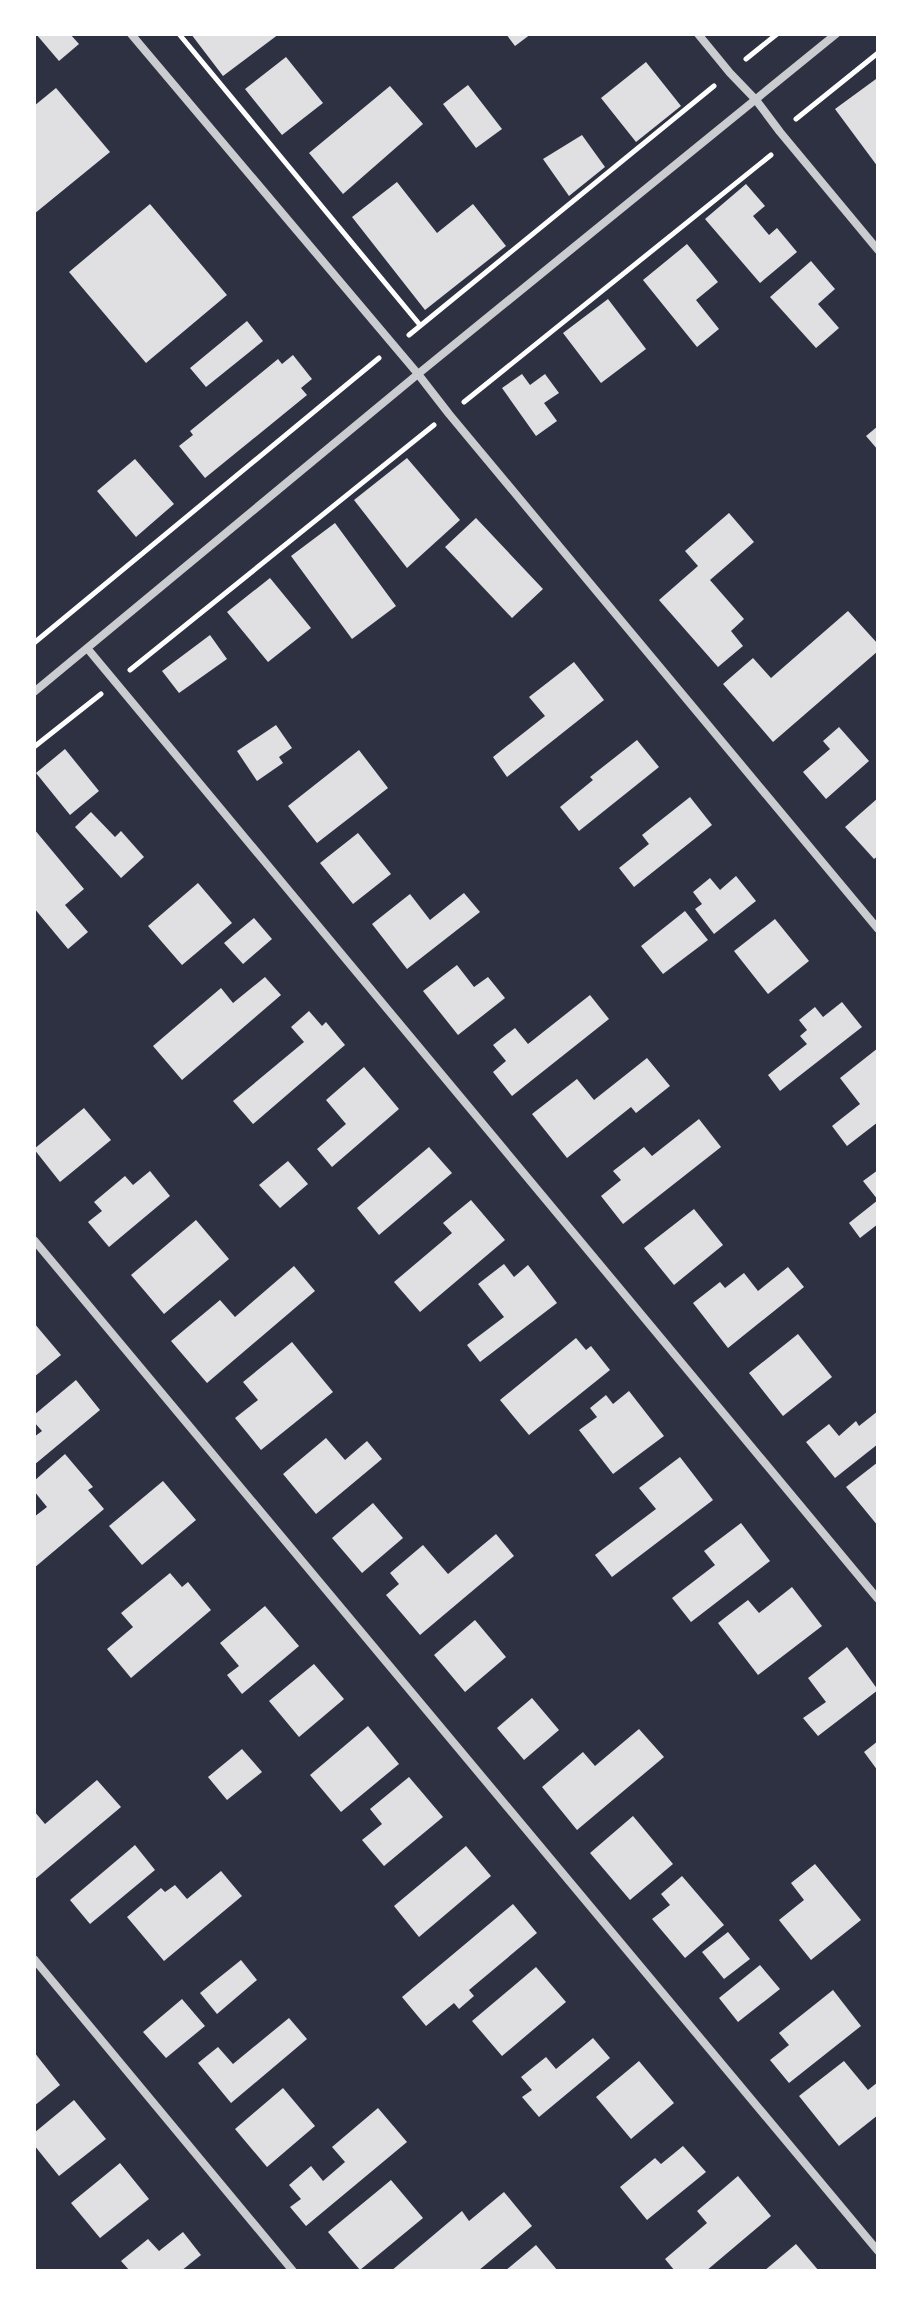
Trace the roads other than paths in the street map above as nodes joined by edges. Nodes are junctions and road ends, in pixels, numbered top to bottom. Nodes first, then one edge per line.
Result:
1 (131, 34) edge
2 (698, 34) edge
3 (836, 34) edge
4 (756, 100) junction
5 (878, 250) edge
6 (418, 374) junction
7 (87, 648) junction
8 (34, 692) edge
9 (878, 929) edge
10 (34, 1240) edge
11 (878, 1599) edge
12 (34, 1959) edge
13 (878, 2251) edge
14 (293, 2271) edge

1 - 6 street
2 - 4 street
3 - 4 street
4 - 5 street
4 - 6 street
6 - 7 street
6 - 9 street
7 - 8 street
7 - 11 street
10 - 13 street
12 - 14 street

